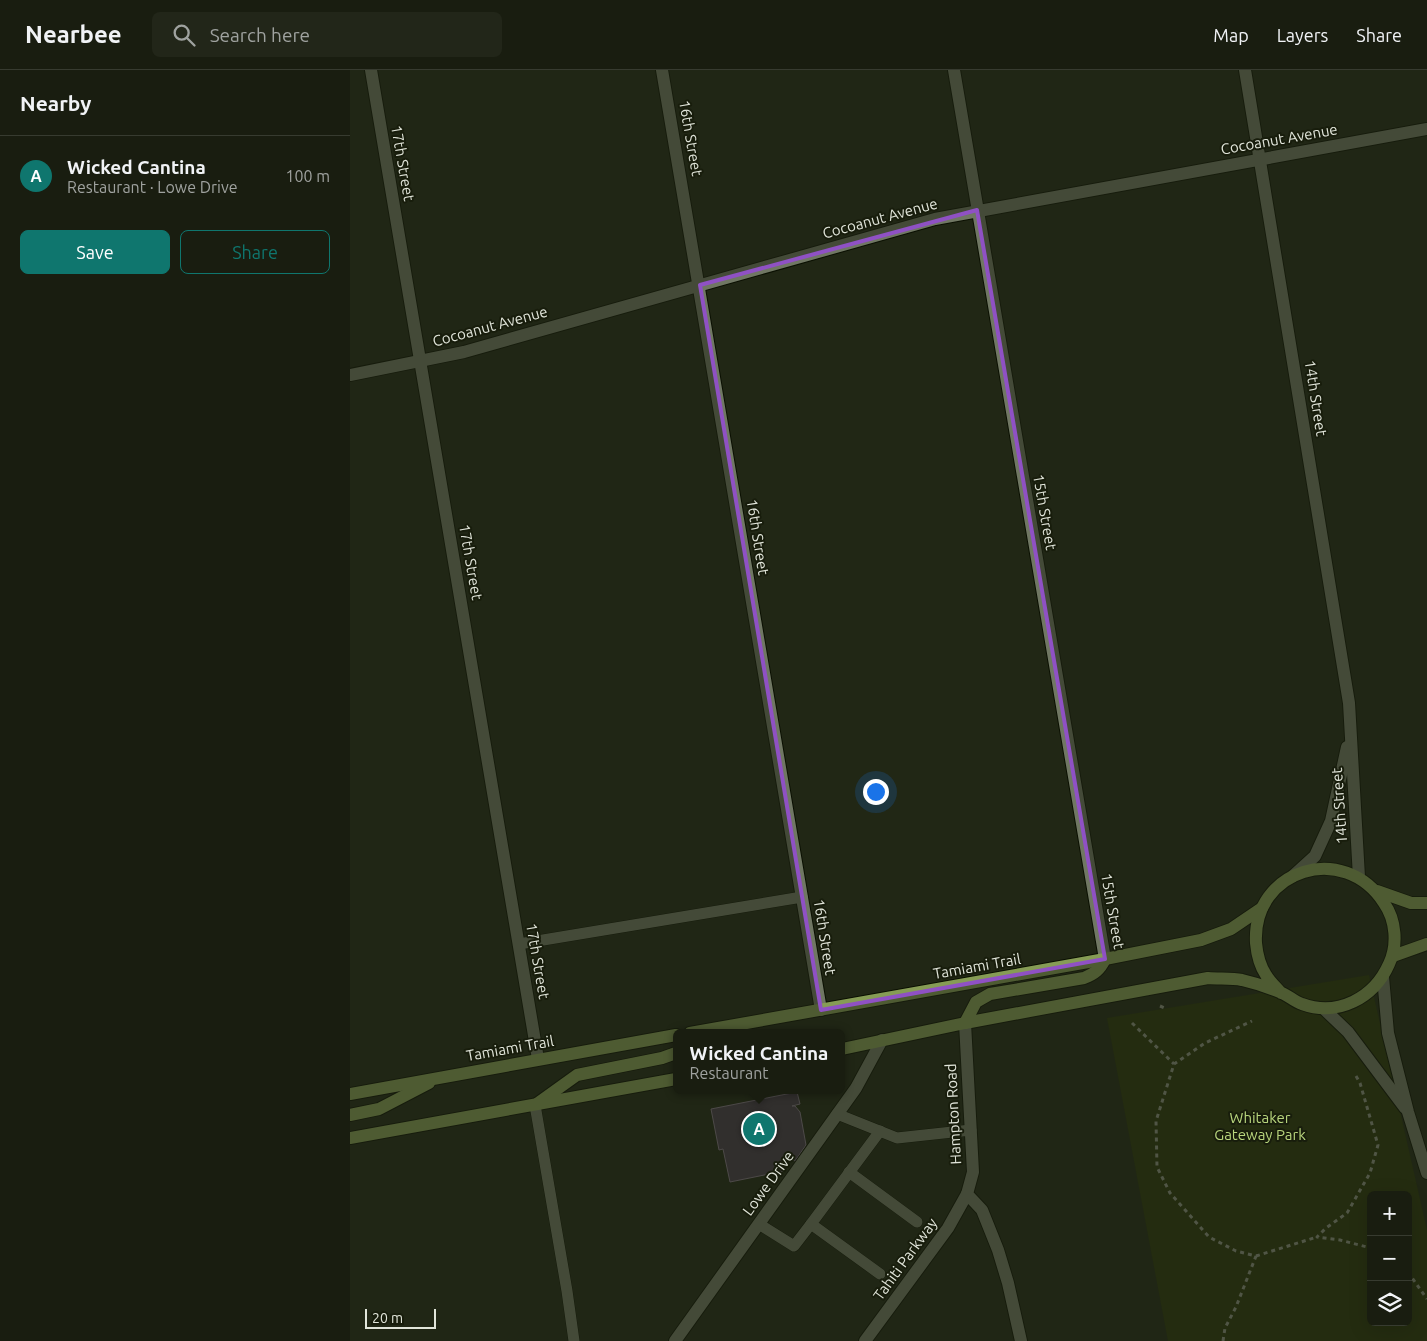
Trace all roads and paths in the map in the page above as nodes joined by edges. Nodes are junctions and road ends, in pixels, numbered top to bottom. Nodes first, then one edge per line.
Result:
1 (370, 70) edge
2 (662, 70) edge
3 (954, 70) edge
4 (1245, 70) edge
5 (1427, 129) edge
6 (1261, 159) junction
7 (977, 210) junction
8 (700, 285) junction
9 (421, 361) junction
10 (350, 375) edge
11 (1350, 732) junction
12 (1293, 876) junction
13 (1359, 877) junction
14 (1377, 891) junction
15 (802, 897) junction
16 (1427, 903) edge
17 (1262, 908) junction
18 (519, 944) junction
19 (1427, 944) edge
20 (1393, 956) junction
21 (1104, 959) junction
22 (1383, 977) junction
23 (1281, 993) junction
24 (1324, 1009) junction
25 (821, 1010) junction
26 (779, 1017) junction
27 (1252, 1020) dead end
28 (965, 1022) junction
29 (1132, 1022) dead end
30 (712, 1029) edge
31 (746, 1029) edge
32 (673, 1036) edge
33 (882, 1040) junction
34 (845, 1048) edge
35 (673, 1054) edge
36 (538, 1059) junction
37 (1174, 1064) junction
38 (1352, 1071) dead end
39 (440, 1077) junction
40 (673, 1080) edge
41 (350, 1094) edge
42 (534, 1105) junction
43 (1408, 1112) junction
44 (837, 1114) junction
45 (350, 1115) edge
46 (971, 1130) junction
47 (880, 1131) junction
48 (350, 1138) edge
49 (849, 1172) junction
50 (1427, 1173) edge
51 (967, 1194) junction
52 (917, 1222) dead end
53 (759, 1224) junction
54 (811, 1224) junction
55 (1317, 1237) junction
56 (1367, 1247) edge
57 (1256, 1256) junction
58 (880, 1274) dead end
59 (1412, 1278) edge
60 (1427, 1299) edge
61 (574, 1341) edge
62 (675, 1341) edge
63 (865, 1341) edge
64 (1021, 1341) edge
65 (1223, 1341) edge

1 - 9 street, 17th Street
2 - 8 street, 16th Street
3 - 7 street, 15th Street
4 - 6 street, 14th Street
5 - 6 street, Cocoanut Avenue
6 - 7 street, Cocoanut Avenue
6 - 11 street, 14th Street
7 - 8 street, Cocoanut Avenue
7 - 21 street, 15th Street
8 - 9 street, Cocoanut Avenue
8 - 15 street, 16th Street
9 - 10 street, Cocoanut Avenue
9 - 18 street, 17th Street
11 - 12 street, 14th Street
11 - 13 street, 14th Street
12 - 13 main road, Tamiami Trail
12 - 17 main road, Tamiami Trail
13 - 14 main road, Tamiami Trail
14 - 16 main road, Tamiami Trail
14 - 20 main road, Tamiami Trail
15 - 18 lane
15 - 25 street, 16th Street
17 - 21 main road, Tamiami Trail
17 - 23 main road, Tamiami Trail
18 - 36 street, 17th Street
19 - 20 main road
20 - 22 main road, Tamiami Trail
21 - 25 main road, Tamiami Trail
21 - 28 main road
22 - 24 main road, Tamiami Trail
22 - 43 street
23 - 24 main road, Tamiami Trail
23 - 28 main road, Tamiami Trail
24 - 43 street
25 - 26 main road, Tamiami Trail
26 - 30 main road, Tamiami Trail
26 - 31 main road
27 - 37 path
28 - 33 main road, Tamiami Trail
28 - 46 street, Hampton Road
29 - 37 path
32 - 36 main road, Tamiami Trail
33 - 34 main road, Tamiami Trail
33 - 44 street, Lowe Drive
35 - 42 main road
36 - 39 main road, Tamiami Trail
37 - 57 path
38 - 55 path
39 - 41 main road, Tamiami Trail
39 - 45 main road
40 - 42 main road
42 - 48 main road
42 - 61 lane
43 - 50 street
44 - 47 lane
44 - 53 street, Lowe Drive
46 - 47 lane
46 - 51 street, Hampton Road
47 - 49 lane
49 - 52 lane
49 - 54 lane
51 - 63 street, Tahiti Parkway
51 - 64 street
53 - 54 lane
53 - 62 street, Lowe Drive
54 - 58 lane
55 - 56 path
55 - 57 path
57 - 65 path
59 - 60 path

